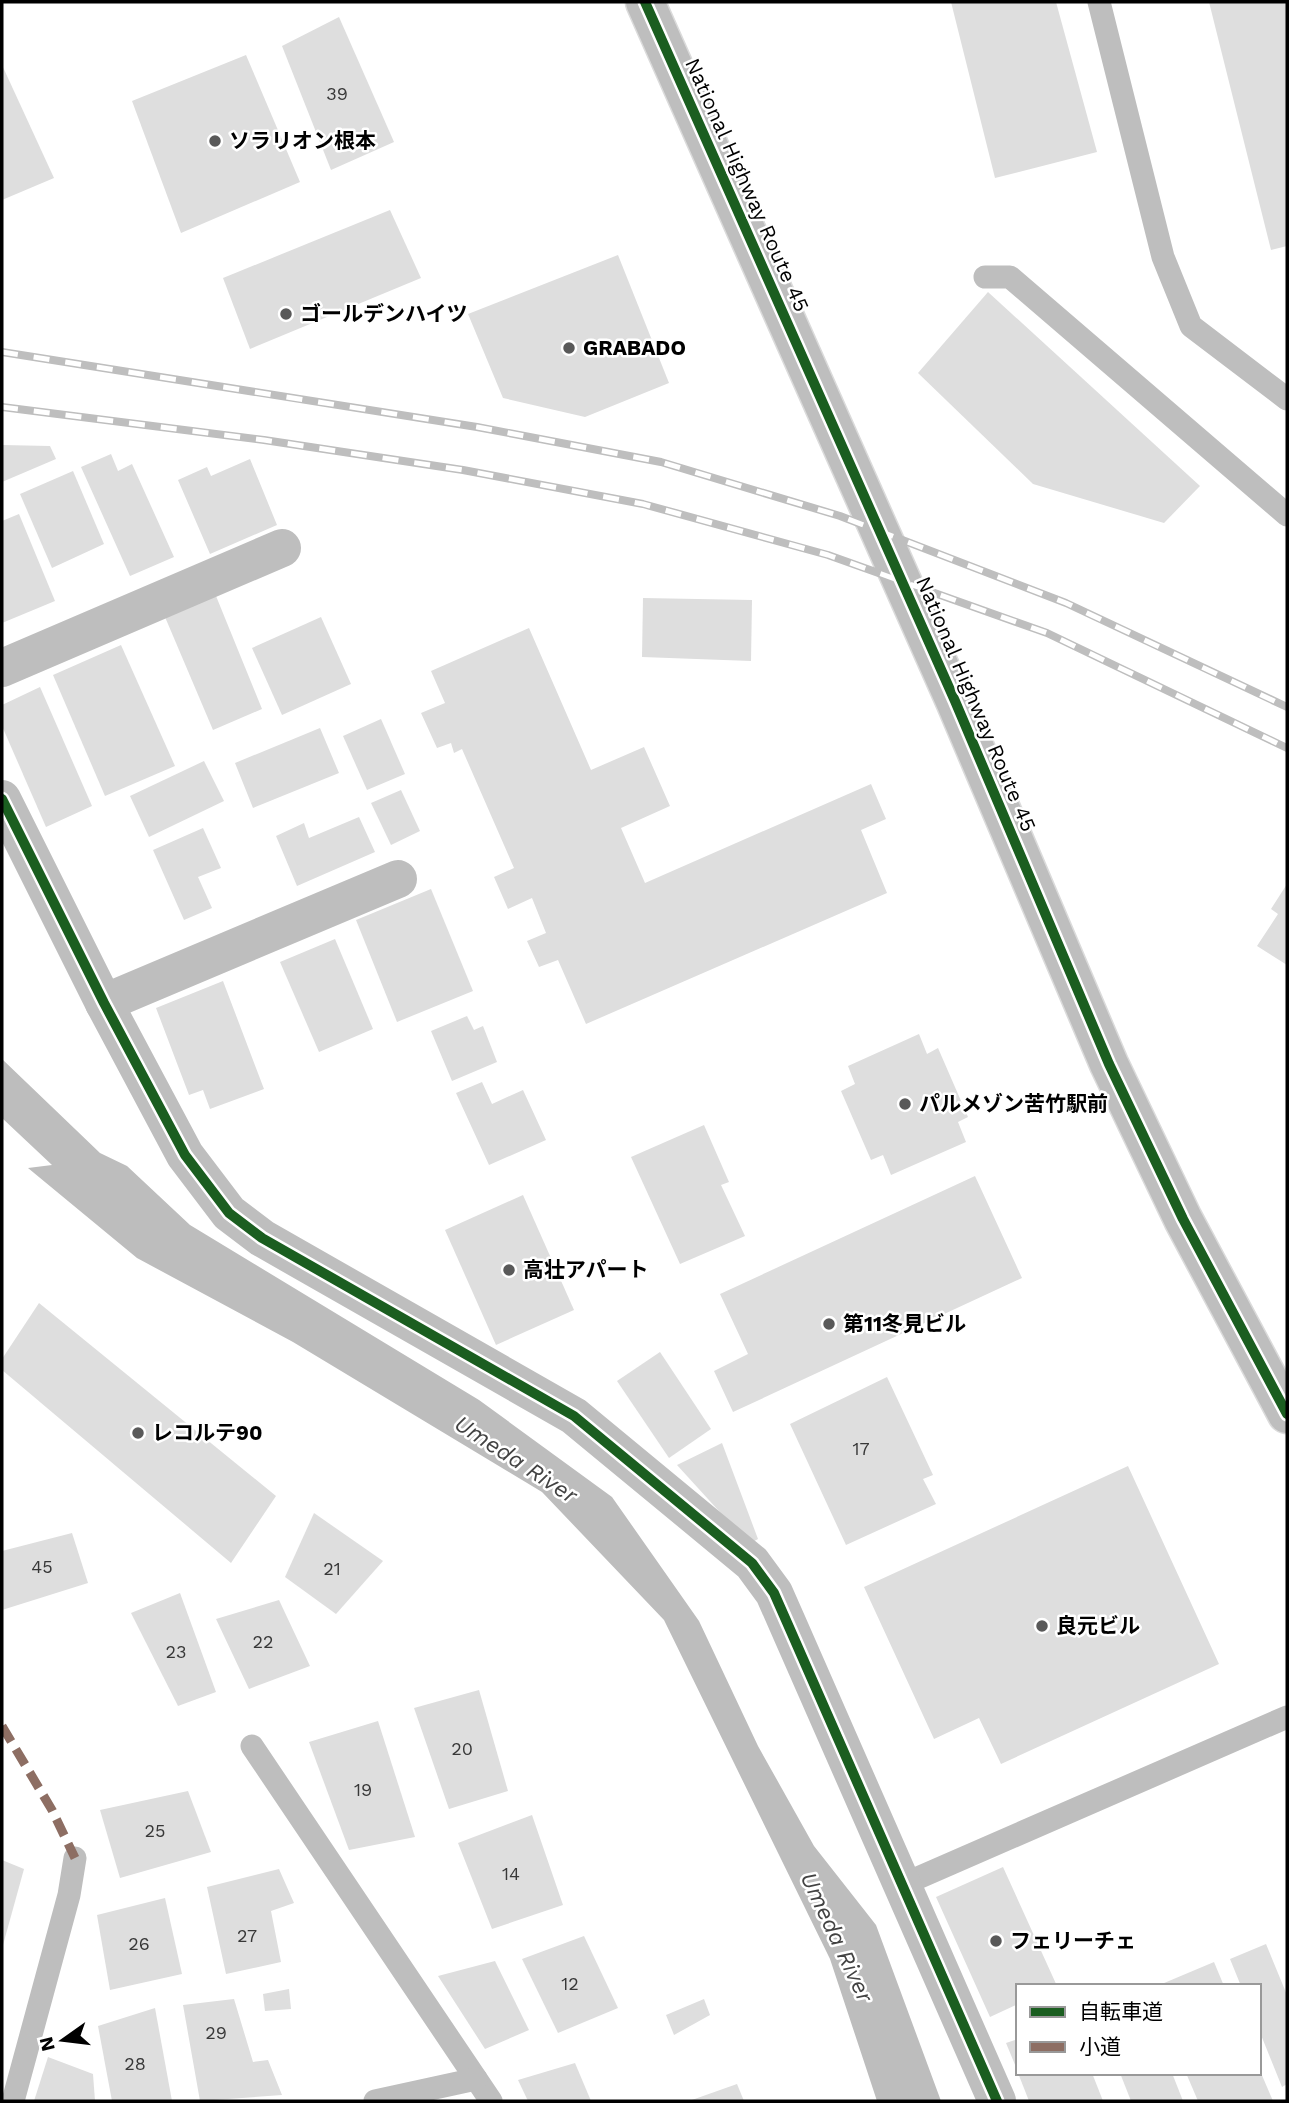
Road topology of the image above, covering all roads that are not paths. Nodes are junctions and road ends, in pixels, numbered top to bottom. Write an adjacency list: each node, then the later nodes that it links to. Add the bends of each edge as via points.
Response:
1 (645, 2): 11 (main road, National Highway Route 45, via 1109,1064 1183,1219)
2 (1099, 2): 4 (lane, via 1163,257 1191,326)
3 (985, 277): 5 (lane, via 1010,277)
4 (1287, 399)
5 (1287, 515)
6 (282, 548): 7 (main road)
7 (2, 668)
8 (2, 799): 10 (main road)
9 (398, 879): 10 (main road)
10 (104, 1003): 15 (main road, via 184,1155 229,1213 262,1238 574,1416 752,1563 774,1593)
11 (1287, 1414)
12 (1287, 1717): 15 (lane)
13 (252, 1746): 16 (lane)
14 (75, 1858): 17 (lane)
15 (904, 1884): 20 (main road)
16 (476, 2079): 18 (lane); 19 (lane)
17 (13, 2101)
18 (375, 2101)
19 (491, 2101)
20 (997, 2101)

